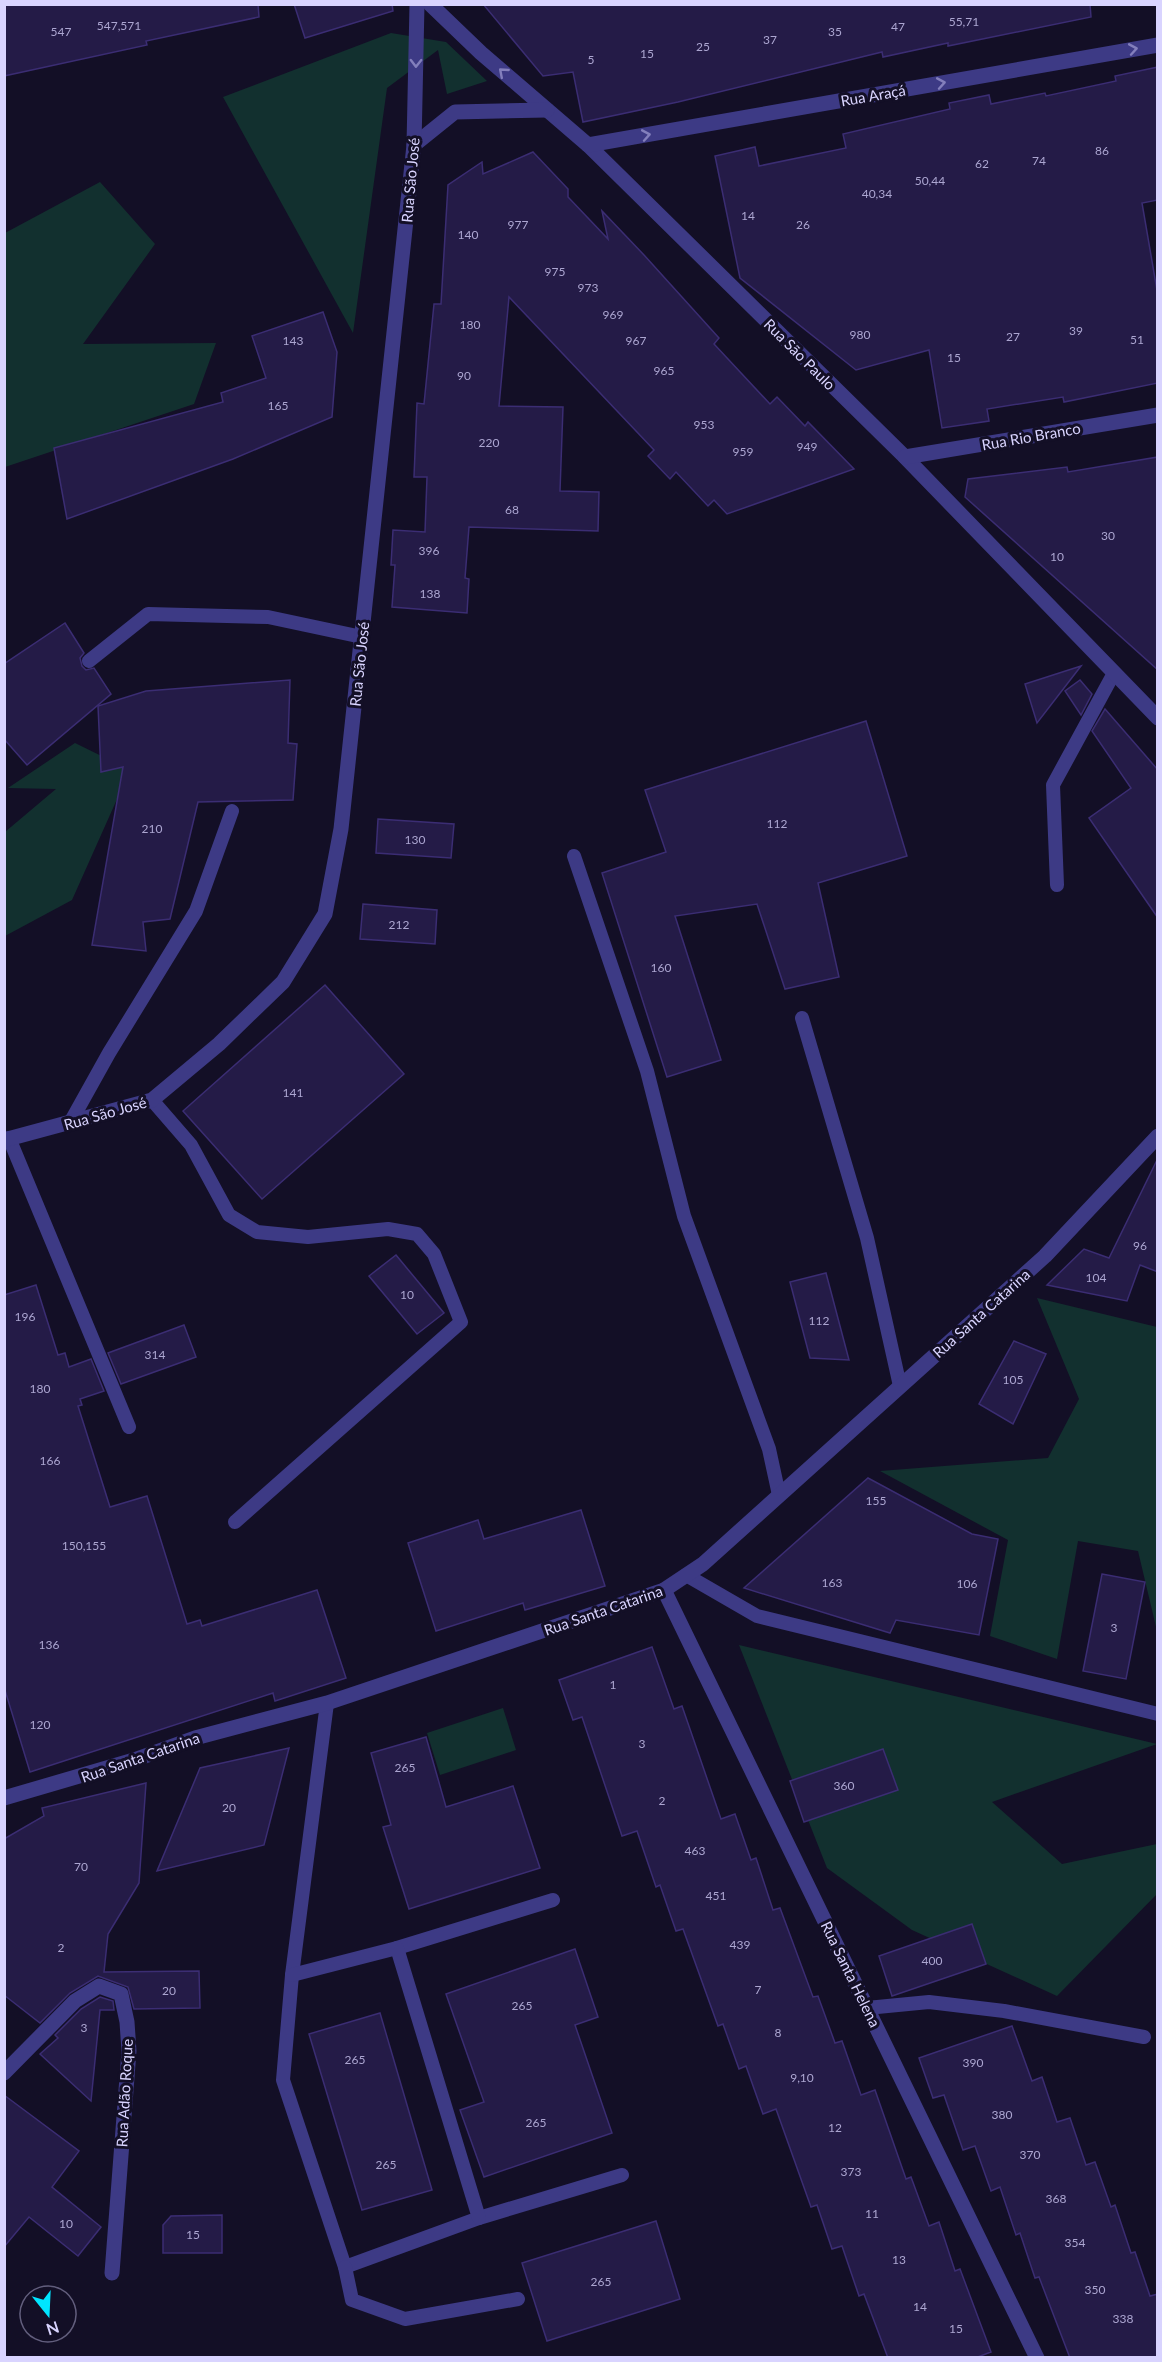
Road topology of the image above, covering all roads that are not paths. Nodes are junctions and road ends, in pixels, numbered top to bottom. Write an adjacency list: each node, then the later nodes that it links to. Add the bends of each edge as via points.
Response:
1 (417, 4): 5 (street, Rua São José, one-way to 5)
2 (430, 4): 4 (street, Rua São Paulo, one-way to 2)
3 (1158, 45): 6 (street, Rua Araçá, one-way to 3)
4 (547, 110): 5 (street, via 455,112); 6 (street, Rua São Paulo)
5 (414, 145): 9 (street, Rua São José)
6 (588, 145): 8 (street, Rua São Paulo)
7 (1158, 415): 8 (street, Rua Rio Branco)
8 (905, 458): 11 (street, Rua São Paulo)
9 (362, 638): 10 (lane, via 267,617 148,614); 17 (street, Rua São José, via 342,829 326,914 283,982 219,1044)
10 (89, 661)
11 (1114, 673): 12 (street, Rua São Paulo); 15 (lane, via 1053,785)
12 (1158, 718)
13 (232, 811): 18 (lane, via 196,911)
14 (574, 856): 23 (lane, via 644,1062 684,1216 769,1449)
15 (1057, 885)
16 (802, 1018): 21 (lane, via 867,1238)
17 (152, 1100): 18 (street, Rua São José); 24 (lane, via 191,1145 230,1215 257,1232 308,1237 388,1228 417,1234 434,1254 461,1322)
18 (70, 1123): 20 (street, Rua São José)
19 (1158, 1136): 21 (street, Rua Santa Catarina, via 1045,1256)
20 (7, 1139): 22 (lane)
21 (900, 1386): 23 (street, Rua Santa Catarina)
22 (129, 1426)
23 (779, 1496): 25 (street, Rua Santa Catarina)
24 (235, 1522)
25 (686, 1575): 26 (street, Rua Santa Catarina); 28 (lane, via 757,1616)
26 (664, 1590): 27 (street, Rua Santa Catarina); 33 (street, Rua Santa Helena)
27 (327, 1703): 29 (street, Rua Santa Catarina, via 195,1737 134,1760); 32 (lane)
28 (1158, 1714)
29 (4, 1798)
30 (553, 1900): 31 (lane)
31 (398, 1948): 32 (lane); 37 (lane)
32 (292, 1975): 38 (lane, via 283,2080)
33 (867, 2008): 34 (lane, via 929,2002 1004,2011); 41 (street, Rua Santa Helena)
34 (1144, 2037)
35 (4, 2073): 39 (street, Rua Adão Roque, via 75,2001 99,1986 121,1994 129,2051)
36 (622, 2175): 37 (lane)
37 (479, 2218): 38 (lane)
38 (345, 2267): 40 (lane, via 352,2300 405,2319)
39 (112, 2273)
40 (518, 2299)
41 (1037, 2358)

